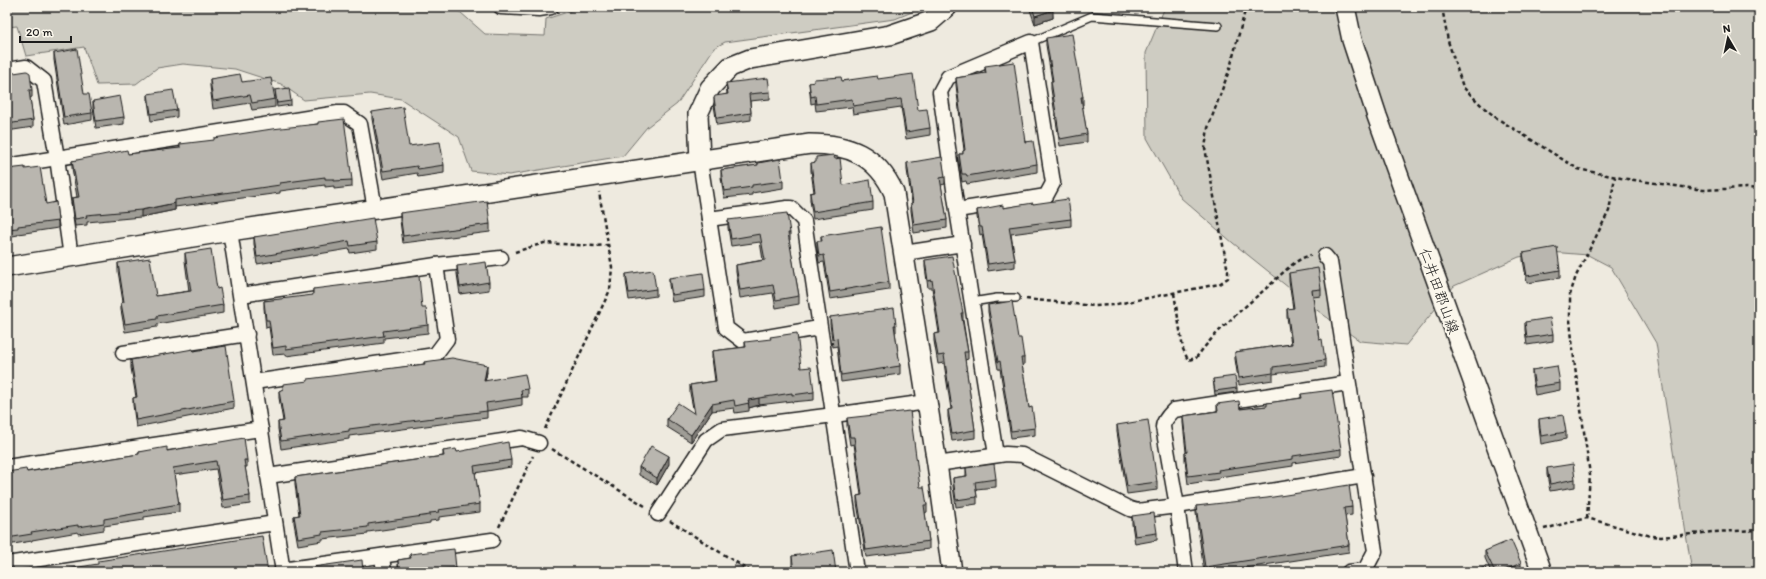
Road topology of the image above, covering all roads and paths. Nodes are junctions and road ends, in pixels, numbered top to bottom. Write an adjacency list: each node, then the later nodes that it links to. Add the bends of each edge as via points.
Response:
1 (501, 7): 2 (street)
2 (551, 7)
3 (947, 7): 11 (street, via 931,21 890,35 750,59 730,67 710,88 698,114)
4 (1246, 7): 28 (path, via 1238,44 1208,128 1205,148 1228,276 1219,284)
5 (1345, 7): 51 (street, 仁井田郡山線, via 1352,40 1377,116)
6 (1442, 7): 14 (path, via 1448,40 1463,87 1483,107 1578,169)
7 (1218, 26): 8 (lane, via 1092,16)
8 (1031, 42): 17 (street, via 948,77 940,92); 17 (street, via 1053,183 1046,196)
9 (7, 70): 10 (street, via 26,67 44,81)
10 (57, 158): 12 (street); 16 (street, via 344,113 360,124); 24 (street)
11 (700, 161): 13 (street); 18 (street); 22 (street, via 810,144 827,144 853,150 878,168 891,187)
12 (7, 166)
13 (597, 176): 16 (street); 21 (path)
14 (1615, 177): 15 (path, via 1703,190); 48 (path, via 1609,210 1576,276 1570,295 1574,359 1590,475)
15 (1759, 190)
16 (375, 209): 19 (street)
17 (957, 210): 20 (street)
18 (709, 219): 32 (street, via 726,328 743,341); 32 (street, via 791,208 804,221)
19 (230, 231): 24 (street); 29 (street)
20 (962, 244): 22 (street); 31 (street)
21 (608, 245): 25 (path, via 544,243); 40 (path, via 612,273 610,290)
22 (904, 253): 37 (street)
23 (1325, 256): 28 (path, via 1314,254 1304,257 1288,268 1219,330 1192,360 1188,360 1183,348); 36 (street, via 1330,262)
24 (71, 258): 27 (street)
25 (501, 258): 26 (street)
26 (436, 265): 29 (street); 35 (street, via 447,338 435,355)
27 (7, 267)
28 (1174, 293): 30 (path, via 1094,306)
29 (241, 295): 33 (street)
30 (1016, 298): 31 (lane)
31 (972, 302): 41 (street)
32 (819, 328): 38 (street)
33 (246, 334): 34 (street); 35 (street)
34 (123, 353)
35 (254, 382): 39 (street)
36 (1348, 383): 45 (street); 46 (street, via 1174,410 1163,427)
37 (927, 402): 38 (street); 42 (street)
38 (834, 415): 47 (street, via 719,431 706,440); 57 (street)
39 (261, 429): 43 (street); 44 (street)
40 (539, 443): 44 (street, via 522,438); 52 (path)
41 (996, 455): 42 (street); 46 (street, via 1022,455 1134,511)
42 (937, 464): 58 (street)
43 (7, 467)
44 (268, 476): 49 (street)
45 (1364, 476): 46 (street); 60 (street, via 1375,551 1365,570)
46 (1177, 506): 59 (street)
47 (658, 514)
48 (1587, 518): 50 (path, via 1656,536); 51 (path)
49 (275, 523): 54 (street); 55 (street)
50 (1759, 530)
51 (1528, 533): 61 (street, 仁井田郡山線)
52 (492, 540): 53 (street)
53 (382, 556): 55 (street); 56 (street)
54 (7, 564)
55 (282, 571)
56 (384, 572)
57 (857, 572)
58 (952, 572)
59 (1186, 572)
60 (1349, 572)
61 (1542, 572)

